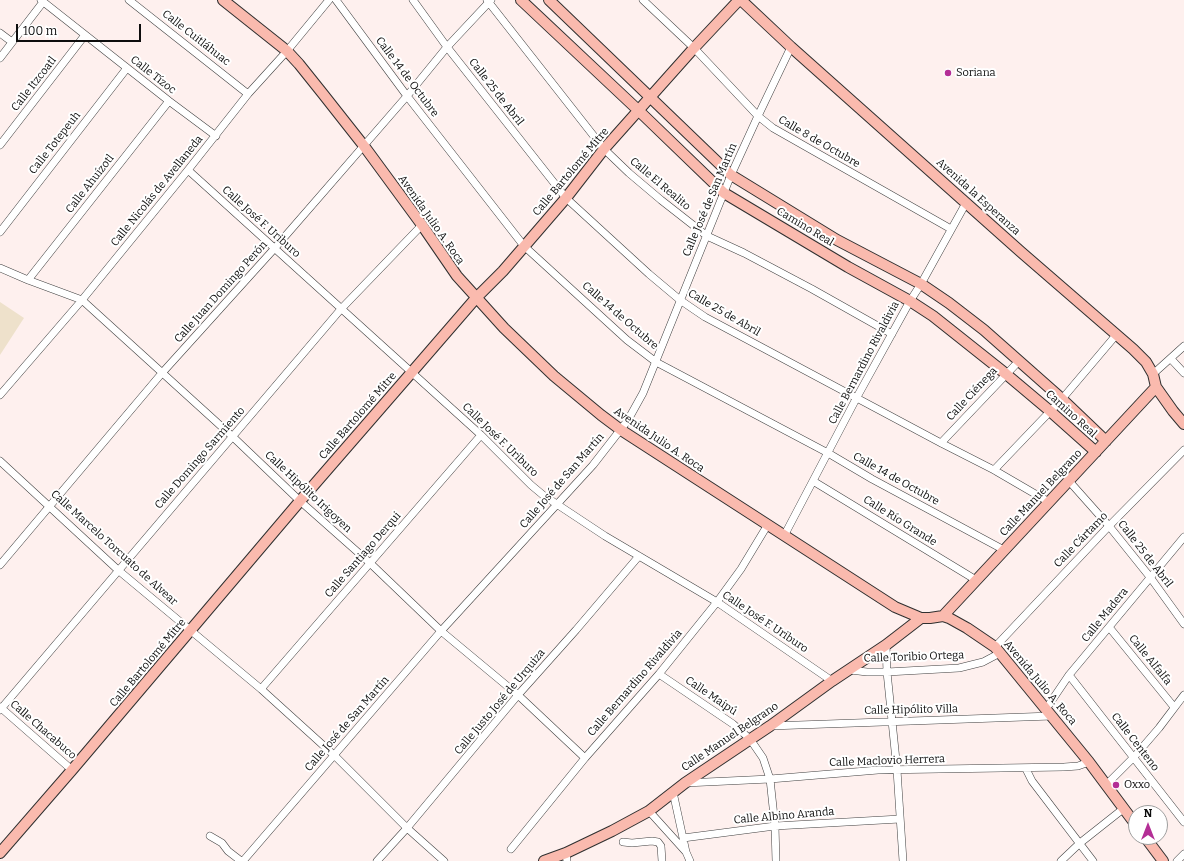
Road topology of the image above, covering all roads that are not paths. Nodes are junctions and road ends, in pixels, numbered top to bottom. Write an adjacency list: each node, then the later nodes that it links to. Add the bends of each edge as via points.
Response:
1 (129, 0): 21 (street, Calle Cuitláhuac)
2 (223, 0): 18 (street, Avenida Julio A. Roca)
3 (329, 0): 18 (street, Calle Nicolás de Avellaneda)
4 (336, 0): 22 (street, Calle 14 de Octubre)
5 (413, 0): 16 (street, Calle 25 de Abril)
6 (521, 0): 25 (street, Camino Real)
7 (549, 0): 23 (street, Camino Real)
8 (643, 0): 17 (street, Calle 8 de Octubre)
9 (740, 0): 15 (street, Avenida la Esperanza); 17 (street, Calle Bartolomé Mitre)
10 (42, 1): 13 (street, Calle Tízoc); 14 (street)
11 (489, 1): 16 (street, Calle Juan Domingo Perón); 30 (street, Calle El Realito)
12 (0, 33): 14 (street)
13 (85, 35): 20 (street, Calle Tízoc); 28 (street, Calle Itzcoatl)
14 (12, 42): 19 (street)
15 (791, 47): 26 (street, Calle José de San Martín); 35 (street, Avenida la Esperanza)
16 (447, 48): 22 (street, Calle Juan Domingo Perón); 34 (street, Calle 25 de Abril)
17 (694, 48): 23 (street, Calle Bartolomé Mitre); 26 (street, Calle 8 de Octubre)
18 (287, 51): 21 (street, Calle Nicolás de Avellaneda); 29 (street, Avenida Julio A. Roca)
19 (0, 58)
20 (128, 68): 24 (street, Calle Tízoc); 38 (street, Calle Totepeuh)
21 (248, 94): 27 (street, Calle Nicolás de Avellaneda)
22 (407, 96): 29 (street, Calle Juan Domingo Perón); 40 (street, Calle 14 de Octubre)
23 (649, 98): 25 (street, Calle Bartolomé Mitre); 32 (street, Camino Real)
24 (169, 101): 27 (street, Calle Tízoc); 43 (street, Calle Ahuízotl)
25 (638, 110): 30 (street, Calle Bartolomé Mitre); 33 (street, Camino Real)
26 (758, 116): 32 (street, Calle José de San Martín); 37 (street, Calle 8 de Octubre, via 785,136)
27 (216, 136): 31 (street, Calle Nicolás de Avellaneda)
28 (0, 145)
29 (364, 146): 36 (street, Avenida Julio A. Roca); 41 (street, Calle Juan Domingo Perón)
30 (604, 149): 34 (street, Calle Bartolomé Mitre); 39 (street, Calle El Realito, via 645,187)
31 (188, 170): 41 (street, Calle José F. Uriburo); 46 (street, Calle Nicolás de Avellaneda)
32 (731, 175): 33 (street, Calle José de San Martín); 44 (street, Camino Real, via 837,240)
33 (724, 193): 39 (street, Calle José de San Martín); 48 (street, Camino Real)
34 (566, 198): 40 (street, Calle Bartolomé Mitre); 47 (street, Calle 25 de Abril)
35 (966, 203): 37 (street, Calle Bernardino Rivaldivia); 51 (street, Avenida la Esperanza)
36 (422, 226): 45 (street, Avenida Julio A. Roca); 49 (street, Calle Domingo Sarmiento)
37 (951, 229): 44 (street, Calle Bernardino Rivaldivia)
38 (0, 232)
39 (707, 236): 47 (street, Calle José de San Martín); 50 (street, Calle El Realito, via 812,289)
40 (524, 246): 45 (street, Calle Bartolomé Mitre); 55 (street, Calle 14 de Octubre, via 627,340)
41 (274, 249): 49 (street, Calle José F. Uriburo); 57 (street, Calle Juan Domingo Perón)
42 (0, 268): 43 (street, Calle Hipólito Irigoyen)
43 (28, 280): 46 (street, Calle Hipólito Irigoyen)
44 (921, 284): 48 (street, Calle Bernardino Rivaldivia); 54 (street, Camino Real, via 966,316)
45 (476, 298): 56 (street, Calle Bartolomé Mitre); 67 (street, Avenida Julio A. Roca, via 554,376)
46 (82, 300): 57 (street, Calle Hipólito Irigoyen); 62 (street, Calle Nicolás de Avellaneda)
47 (680, 300): 55 (street, Calle José de San Martín); 63 (street, Calle 25 de Abril, via 704,317)
48 (910, 301): 50 (street, Calle Bernardino Rivaldivia); 59 (street, Camino Real, via 945,324)
49 (341, 309): 56 (street, Calle José F. Uriburo); 69 (street, Calle Domingo Sarmiento)
50 (892, 334): 63 (street, Calle Bernardino Rivaldivia)
51 (1117, 334): 60 (street, Avenida la Esperanza, via 1146,362); 64 (street)
52 (1184, 346): 53 (street)
53 (1171, 359): 58 (street); 60 (street)
54 (1019, 361): 59 (street, Calle Ciénega); 64 (street, Camino Real)
55 (656, 362): 67 (street, Calle José de San Martín, via 643,393); 74 (street, Calle 14 de Octubre)
56 (412, 372): 68 (street, Calle José F. Uriburo); 79 (street, Calle Bartolomé Mitre)
57 (162, 373): 69 (street, Calle Hipólito Irigoyen); 82 (street, Calle Juan Domingo Perón)
58 (1184, 373)
59 (1006, 374): 65 (street, Camino Real); 71 (street, Calle Ciénega)
60 (1153, 374): 61 (street, Avenida la Esperanza)
61 (1156, 387): 66 (street, Avenida la Esperanza); 70 (street, Calle Manuel Belgrano)
62 (0, 395)
63 (857, 398): 71 (street, Calle 25 de Abril); 74 (street, Calle Bernardino Rivaldivia)
64 (1062, 399): 65 (street); 70 (street, Camino Real)
65 (1050, 411): 73 (street, Camino Real); 76 (street)
66 (1184, 424)
67 (621, 430): 81 (street, Calle José de San Martín, via 593,465); 83 (street, Avenida Julio A. Roca)
68 (481, 435): 81 (street, Calle José F. Uriburo, via 531,485); 89 (street, Calle Santiago Derqui)
69 (233, 437): 79 (street, Calle Hipólito Irigoyen); 91 (street, Calle Domingo Sarmiento)
70 (1106, 441): 73 (street, Calle Manuel Belgrano)
71 (941, 443): 76 (street, Calle 25 de Abril)
72 (1184, 450): 84 (street, Calle Cártamo)
73 (1096, 452): 78 (street, Calle Manuel Belgrano)
74 (828, 453): 77 (street, Calle Bernardino Rivaldivia); 87 (street, Calle 14 de Octubre)
75 (0, 461): 82 (street, Calle Marcelo Torcuato de Alvear)
76 (994, 470): 80 (street, Calle 25 de Abril)
77 (813, 481): 85 (street, Calle Bernardino Rivaldivia); 93 (street, Calle Río Grande)
78 (1069, 481): 80 (street, Calle Manuel Belgrano); 84 (street, Calle 25 de Abril)
79 (300, 501): 89 (street, Calle Hipólito Irigoyen); 99 (street, Calle Bartolomé Mitre)
80 (1049, 502): 87 (street, Calle Manuel Belgrano)
81 (556, 504): 88 (street, Calle José F. Uriburo); 100 (street, Calle José de San Martín)
82 (50, 506): 90 (street, Calle Juan Domingo Perón); 91 (street, Calle Marcelo Torcuato de Alvear)
83 (768, 526): 85 (street, Avenida Julio A. Roca); 94 (street, Calle Bernardino Rivaldivia)
84 (1110, 526): 92 (street, Calle 25 de Abril); 102 (street, Calle Cártamo)
85 (784, 536): 96 (street, Avenida Julio A. Roca, via 896,607)
86 (1184, 537): 92 (street, Calle Madera)
87 (1004, 550): 93 (street, Calle Manuel Belgrano)
88 (638, 556): 94 (street, Calle José F. Uriburo); 109 (street, Calle Justo José de Urquiza)
89 (370, 563): 100 (street, Calle Hipólito Irigoyen); 108 (street, Calle Santiago Derqui)
90 (0, 565)
91 (118, 570): 99 (street, Calle Marcelo Torcuato de Alvear); 112 (street, Calle Domingo Sarmiento)
92 (1150, 577): 97 (street, Calle 25 de Abril); 98 (street, Calle Madera)
93 (976, 580): 95 (street, Calle Manuel Belgrano)
94 (717, 602): 105 (street, Calle Bernardino Rivaldivia); 107 (street, Calle José F. Uriburo)
95 (943, 616): 96 (street, Avenida Julio A. Roca); 102 (street, Avenida Julio A. Roca, via 967,628)
96 (921, 618): 101 (street, Calle Manuel Belgrano)
97 (1184, 624)
98 (1109, 627): 106 (street, Calle Madera); 111 (street, Calle Alfalfa)
99 (191, 631): 108 (street, Calle Marcelo Torcuato de Alvear); 122 (street, Calle Bartolomé Mitre)
100 (441, 631): 109 (street, Calle Hipólito Irigoyen); 117 (street, Calle José de San Martín)
101 (886, 645): 103 (street, Calle Manuel Belgrano); 104 (street)
102 (997, 650): 104 (street, Calle Toribio Ortega, via 983,662 960,668); 113 (street, Avenida Julio A. Roca)
103 (850, 670): 104 (street, Calle Toribio Ortega); 107 (street, Calle Manuel Belgrano)
104 (887, 672): 114 (street)
105 (659, 674): 116 (street, Calle Maipú, via 727,720); 119 (street, Calle Bernardino Rivaldivia)
106 (1069, 675): 113 (street, Calle Madera); 118 (street, Calle Centeno)
107 (832, 680): 115 (street, Calle Manuel Belgrano)
108 (261, 689): 117 (street, Calle Marcelo Torcuato de Alvear)
109 (518, 695): 119 (street, Calle Hipólito Irigoyen); 134 (street, Calle Justo José de Urquiza)
110 (1184, 695): 111 (street)
111 (1174, 707): 118 (street)
112 (0, 709): 122 (street, Calle Chacabuco)
113 (1049, 713): 114 (street, Calle Hipólito Villa); 120 (street, Avenida Julio A. Roca)
114 (892, 722): 115 (street, Calle Hipólito Villa); 123 (street)
115 (770, 726): 116 (street, Calle Manuel Belgrano)
116 (750, 739): 124 (street, Calle Maipú, via 763,758); 125 (street, Calle Manuel Belgrano)
117 (335, 756): 134 (street, Calle Marcelo Torcuato de Alvear); 145 (street, Calle José de San Martín)
118 (1134, 757): 126 (street); 132 (street, Calle Centeno)
119 (585, 758): 140 (street, Calle Bernardino Rivaldivia)
120 (1089, 762): 121 (street, Calle Maclovio Herrera, via 1078,766); 126 (street, Avenida Julio A. Roca)
121 (1026, 769): 123 (street, Calle Maclovio Herrera); 138 (street, via 1032,781)
122 (72, 770): 141 (street, Calle Bartolomé Mitre)
123 (897, 770): 124 (street, Calle Maclovio Herrera); 131 (street)
124 (770, 779): 125 (street, Calle Maclovio Herrera); 133 (street, Calle Maipú)
125 (685, 783): 127 (street, Calle Manuel Belgrano)
126 (1106, 785): 128 (street, Avenida Julio A. Roca)
127 (673, 792): 129 (street, Calle Manuel Belgrano); 136 (street)
128 (1124, 809): 130 (street, Avenida Julio A. Roca); 138 (street)
129 (649, 812): 142 (street); 144 (street, Calle Manuel Belgrano)
130 (1128, 814)
131 (900, 819): 133 (street, Calle Albino Aranda); 152 (street)
132 (1184, 822)
133 (775, 826): 136 (street, Calle Albino Aranda); 151 (street, Calle Maipú)
134 (407, 828): 146 (street, Calle Justo José de Urquiza); 147 (street, Calle Marcelo Torcuato de Alvear)
135 (210, 836): 145 (street)
136 (683, 838): 142 (street)
137 (623, 842): 149 (street, via 658,842 661,846)
138 (1080, 843): 153 (street); 154 (street)
139 (1151, 845): 155 (street)
140 (511, 849)
141 (0, 852)
142 (686, 852): 150 (street)
143 (1184, 854): 156 (street)
144 (566, 857): 148 (street, Calle Manuel Belgrano)
145 (242, 861)
146 (377, 861)
147 (444, 861)
148 (544, 861)
149 (662, 861)
150 (690, 861)
151 (776, 861)
152 (903, 861)
153 (1061, 861)
154 (1093, 861)
155 (1162, 861)
156 (1176, 861)

